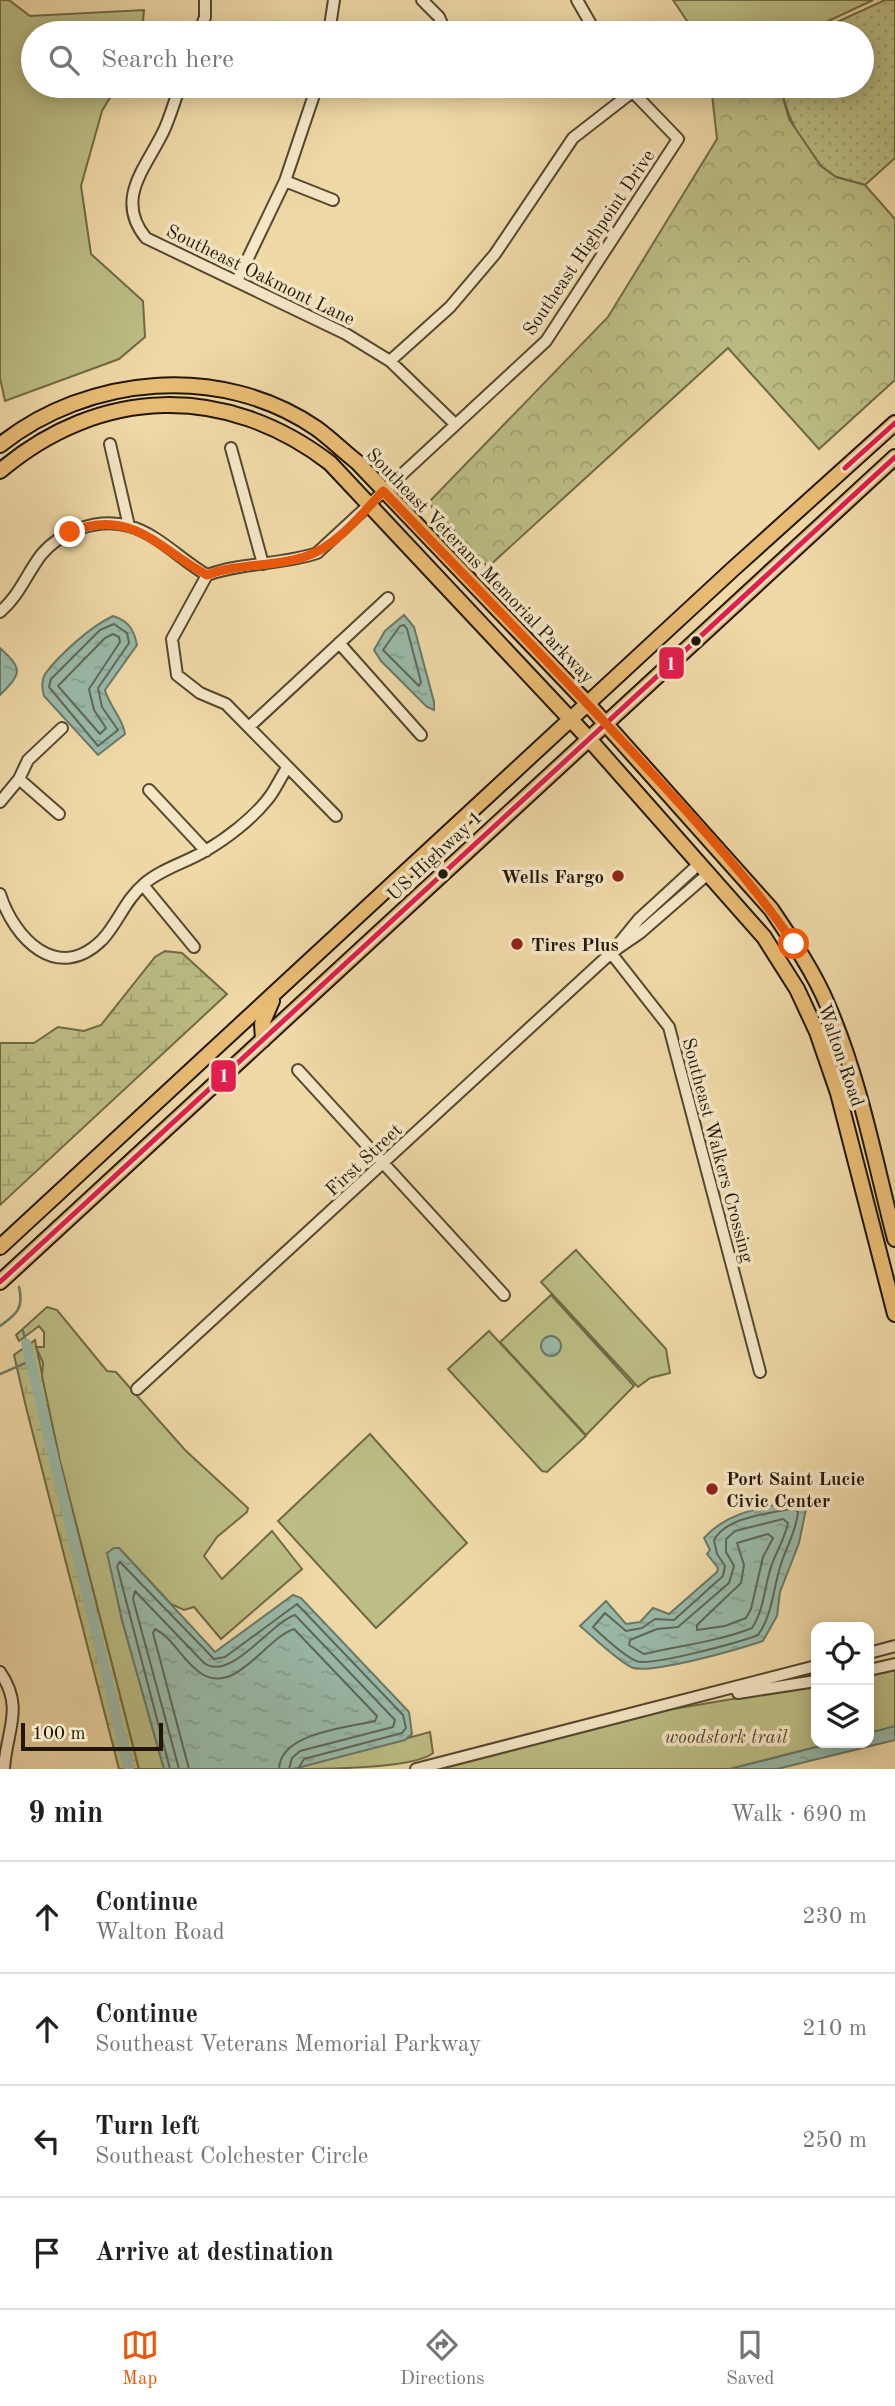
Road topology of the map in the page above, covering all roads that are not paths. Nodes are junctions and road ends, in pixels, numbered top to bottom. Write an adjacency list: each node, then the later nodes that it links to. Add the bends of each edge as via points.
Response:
1 (205, 0): 5 (street)
2 (334, 0): 6 (street)
3 (422, 0): 7 (street)
4 (577, 0): 8 (street)
5 (204, 21)
6 (331, 21)
7 (441, 21)
8 (589, 21)
9 (176, 98): 15 (street, Southeast Oakmont Lane, via 132,196 133,222 146,238)
10 (313, 98): 13 (street)
11 (620, 98): 16 (street, via 573,138 495,254 450,307)
12 (637, 98): 18 (street, Southeast Highpoint Drive, via 678,139 546,341)
13 (285, 181): 14 (street); 15 (street)
14 (333, 201)
15 (236, 281): 16 (street, Southeast Oakmont Lane, via 346,334)
16 (390, 361): 18 (street, Southeast Oakmont Lane)
17 (895, 423): 34 (main road, US Highway 1)
18 (455, 424): 26 (street, Southeast Highpoint Drive)
19 (110, 444): 28 (street)
20 (0, 445): 26 (main road, Southeast Veterans Memorial Parkway, via 42,416 100,394 137,387 195,387 248,397 315,428 357,462)
21 (895, 446): 24 (main road)
22 (231, 448): 29 (street)
23 (895, 457): 24 (main road, US Highway 1)
24 (881, 470): 36 (main road, US Highway 1)
25 (0, 471): 27 (main road, Southeast Veterans Memorial Parkway, via 23,451 106,411 190,406 240,415 306,444)
26 (383, 491): 27 (street, Southeast Highpoint Drive); 34 (main road, Southeast Veterans Memorial Parkway)
27 (370, 505): 29 (street, Southeast Highpoint Drive, via 317,553); 35 (main road, Southeast Veterans Memorial Parkway)
28 (129, 526): 30 (street); 32 (street, via 104,524 65,534 40,556 23,588)
29 (263, 564): 30 (street, Southeast Highpoint Drive)
30 (207, 575): 37 (street, via 172,639 177,675 200,693 226,704)
31 (388, 598): 33 (street)
32 (0, 612)
33 (339, 643): 37 (street); 39 (street)
34 (587, 703): 35 (main road, US Highway 1); 36 (main road, Walton Road)
35 (569, 719): 40 (main road, Walton Road); 53 (main road, US Highway 1)
36 (606, 723): 40 (main road, US Highway 1); 58 (main road, Walton Road, via 741,873 794,944 827,1004 842,1043)
37 (250, 726): 41 (street)
38 (62, 728): 42 (street, via 28,760)
39 (421, 735)
40 (589, 739): 48 (main road, Walton Road); 54 (main road, US Highway 1)
41 (287, 768): 46 (street); 47 (street, via 267,801)
42 (19, 779): 44 (street); 45 (street)
43 (149, 790): 47 (street)
44 (0, 802)
45 (59, 814)
46 (336, 816)
47 (206, 851): 49 (street)
48 (704, 868): 52 (street, First Street, via 639,919); 57 (main road, Walton Road, via 764,937 817,1032 838,1093)
49 (143, 885): 50 (street, via 104,937 89,951 72,957 54,957 25,939 12,926); 51 (street)
50 (0, 894)
51 (194, 947)
52 (611, 953): 56 (street, First Street); 64 (street, Southeast Walkers Crossing, via 669,1027)
53 (274, 996): 54 (main road, via 262,1024); 59 (main road, US Highway 1)
54 (262, 1040): 61 (main road, US Highway 1)
55 (298, 1070): 56 (street)
56 (385, 1164): 62 (street); 65 (street, First Street)
57 (875, 1236): 60 (main road, via 889,1255); 63 (main road, Walton Road)
58 (895, 1239)
59 (0, 1247)
60 (895, 1275)
61 (0, 1282)
62 (505, 1294)
63 (895, 1314)
64 (760, 1372)
65 (137, 1389)
66 (895, 1646): 67 (street)
67 (874, 1652)
68 (895, 1664): 70 (street)
69 (811, 1667): 73 (street)
70 (874, 1669)
71 (0, 1672): 74 (street, via 15,1713)
72 (811, 1682): 73 (street)
73 (697, 1699): 75 (street)
74 (4, 1769)
75 (416, 1769)

